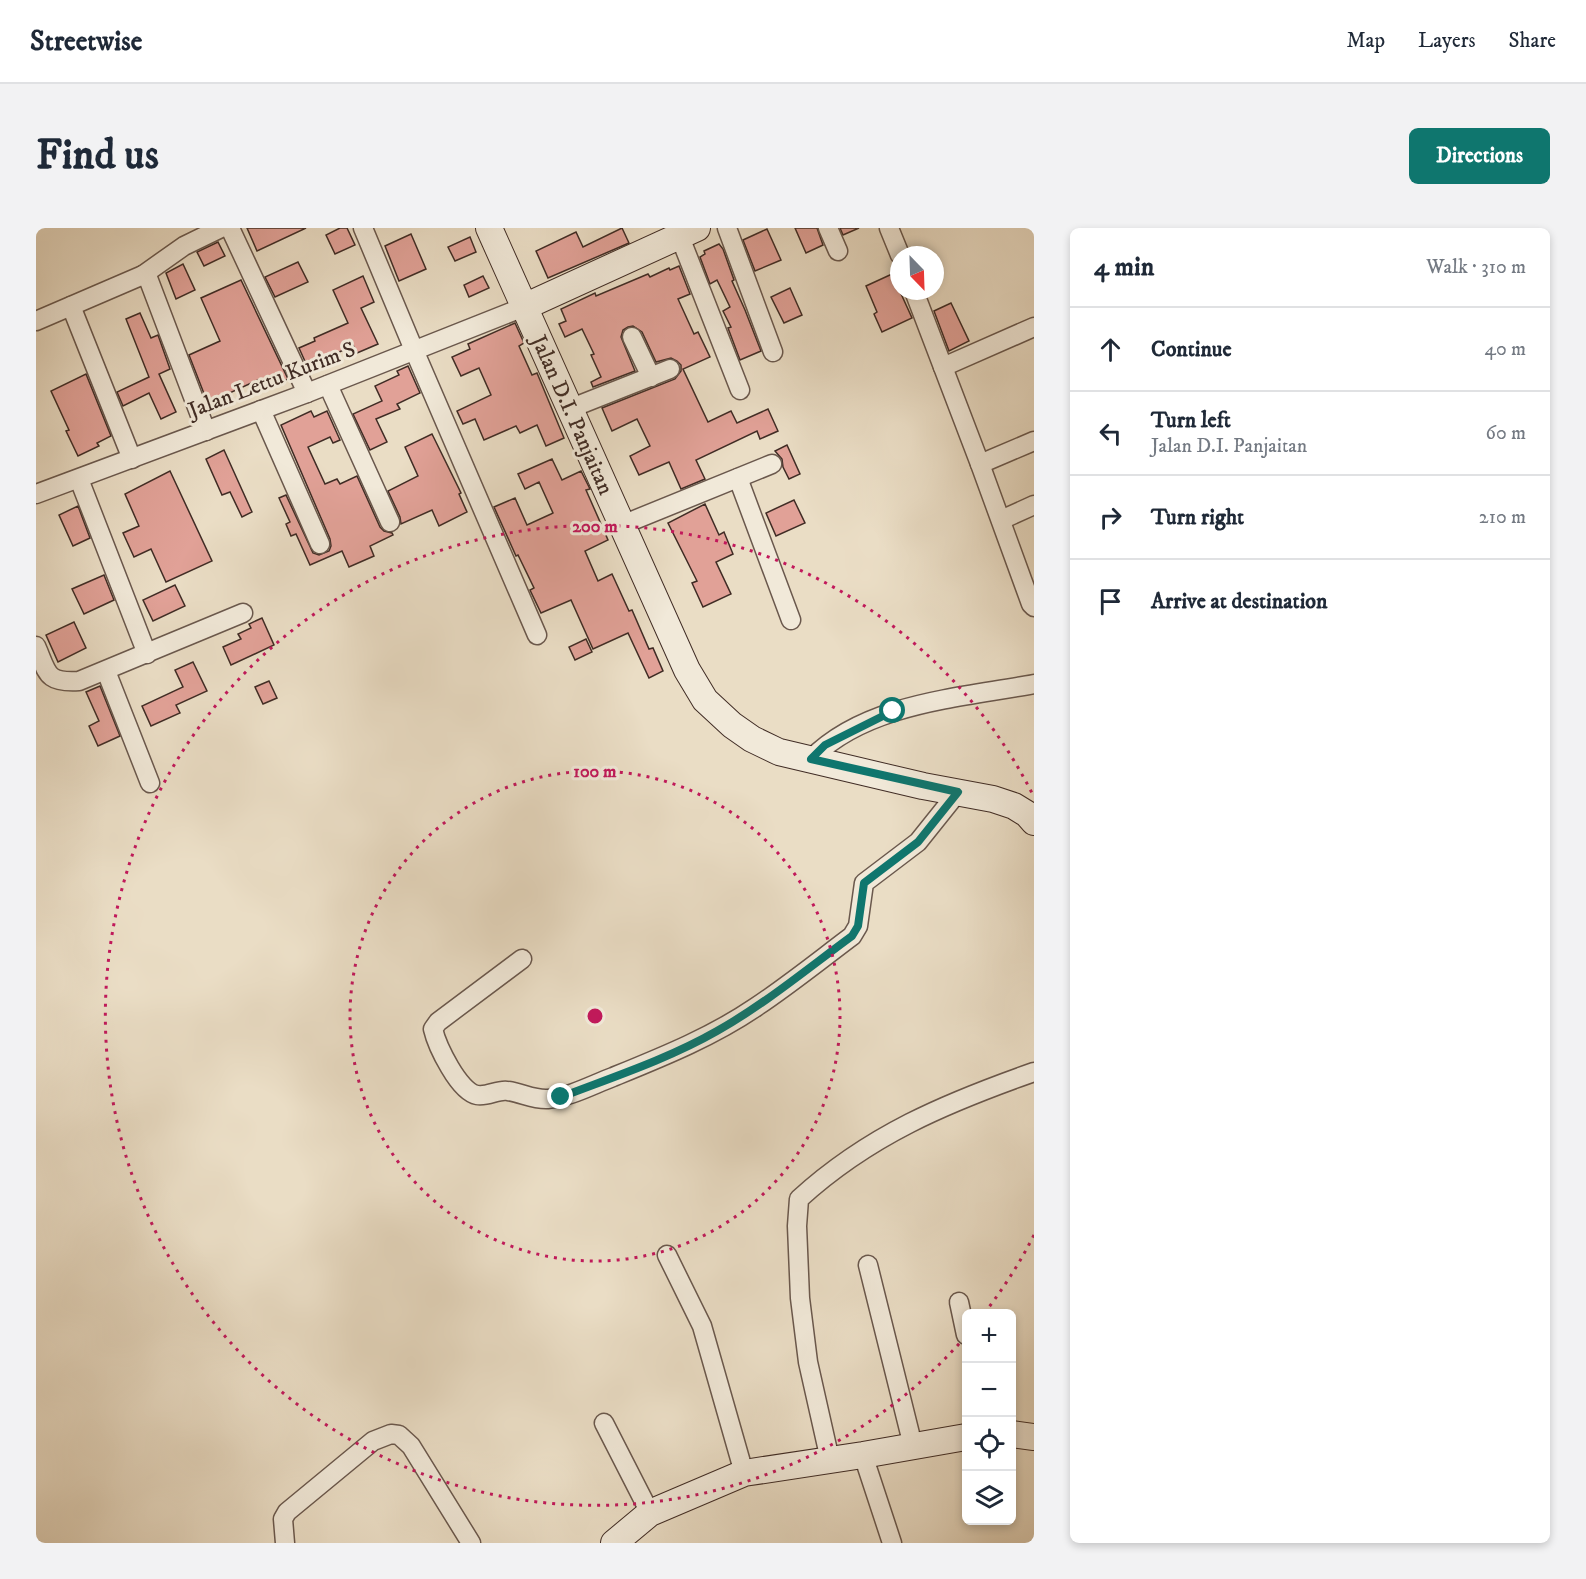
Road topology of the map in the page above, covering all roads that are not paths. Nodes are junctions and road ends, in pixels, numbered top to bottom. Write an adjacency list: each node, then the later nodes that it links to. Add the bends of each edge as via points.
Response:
1 (221, 228): 11 (street, via 184,246)
2 (230, 228): 25 (street)
3 (363, 228): 18 (street)
4 (489, 228): 14 (main road, Jalan D.I. Panjaitan)
5 (727, 228): 19 (street)
6 (828, 228): 10 (street)
7 (889, 228): 9 (street)
8 (688, 232): 14 (main road); 24 (street)
9 (896, 246)
10 (838, 251)
11 (142, 275): 13 (street); 28 (street, via 148,278)
12 (917, 300): 20 (street)
13 (71, 306): 15 (street); 30 (street)
14 (524, 307): 18 (street, Jalan Lettu Kurim S); 26 (main road, Jalan D.I. Panjaitan)
15 (36, 321)
16 (1034, 327): 20 (street)
17 (632, 337): 22 (street)
18 (414, 350): 23 (street, Jalan Lettu Kurim S); 44 (street)
19 (773, 352)
20 (943, 367): 32 (street)
21 (670, 369): 22 (street)
22 (651, 377): 26 (street)
23 (328, 385): 25 (street, Jalan Lettu Kurim S); 38 (street)
24 (740, 390)
25 (307, 393): 27 (street, Jalan Lettu Kurim S)
26 (569, 409): 39 (main road, Jalan D.I. Panjaitan)
27 (261, 410): 28 (street, Jalan Lettu Kurim S); 40 (street)
28 (206, 431): 30 (street, Jalan Lettu Kurim S)
29 (1034, 441): 32 (street)
30 (132, 459): 34 (street, Jalan Lettu Kurim S)
31 (772, 464): 33 (street)
32 (980, 464): 37 (street)
33 (738, 478): 39 (street); 43 (street)
34 (80, 479): 35 (street, Jalan Lettu Kurim S); 46 (street)
35 (36, 494)
36 (1034, 505): 37 (street)
37 (1001, 520): 41 (street)
38 (390, 522)
39 (622, 525): 49 (main road, Jalan D.I. Panjaitan, via 687,670 705,700 752,739 779,752)
40 (320, 544)
41 (1034, 607)
42 (243, 613): 46 (street)
43 (791, 620)
44 (537, 635)
45 (36, 646): 47 (street, via 56,681 79,681)
46 (147, 654): 47 (street)
47 (106, 670): 50 (street)
48 (1034, 684): 49 (street, via 893,711 825,745)
49 (811, 759): 51 (main road, Jalan D.I. Panjaitan)
50 (150, 783)
51 (958, 792): 52 (main road, Jalan D.I. Panjaitan, via 1014,806); 53 (street, via 918,842 864,883 858,926 852,936 757,1007 650,1062 561,1097 536,1099 504,1090 474,1095 459,1081 437,1044 433,1029)
52 (1034, 822)
53 (522, 959)
54 (1034, 1072): 65 (street, via 962,1097 915,1119 850,1157 799,1199 796,1226 800,1298 808,1362)
55 (667, 1255): 66 (street, via 702,1326)
56 (868, 1264): 63 (street)
57 (959, 1302): 58 (street)
58 (962, 1316)
59 (604, 1423): 67 (street)
60 (1016, 1435): 61 (main road)
61 (1034, 1437)
62 (962, 1438): 63 (main road)
63 (913, 1446): 64 (main road)
64 (863, 1455): 65 (main road); 71 (street)
65 (830, 1460): 66 (main road)
66 (744, 1473): 67 (main road)
67 (650, 1513): 70 (main road)
68 (285, 1543): 69 (street, via 283,1519 287,1512 373,1441 391,1434 399,1435 411,1446)
69 (471, 1543)
70 (614, 1543)
71 (892, 1543)

